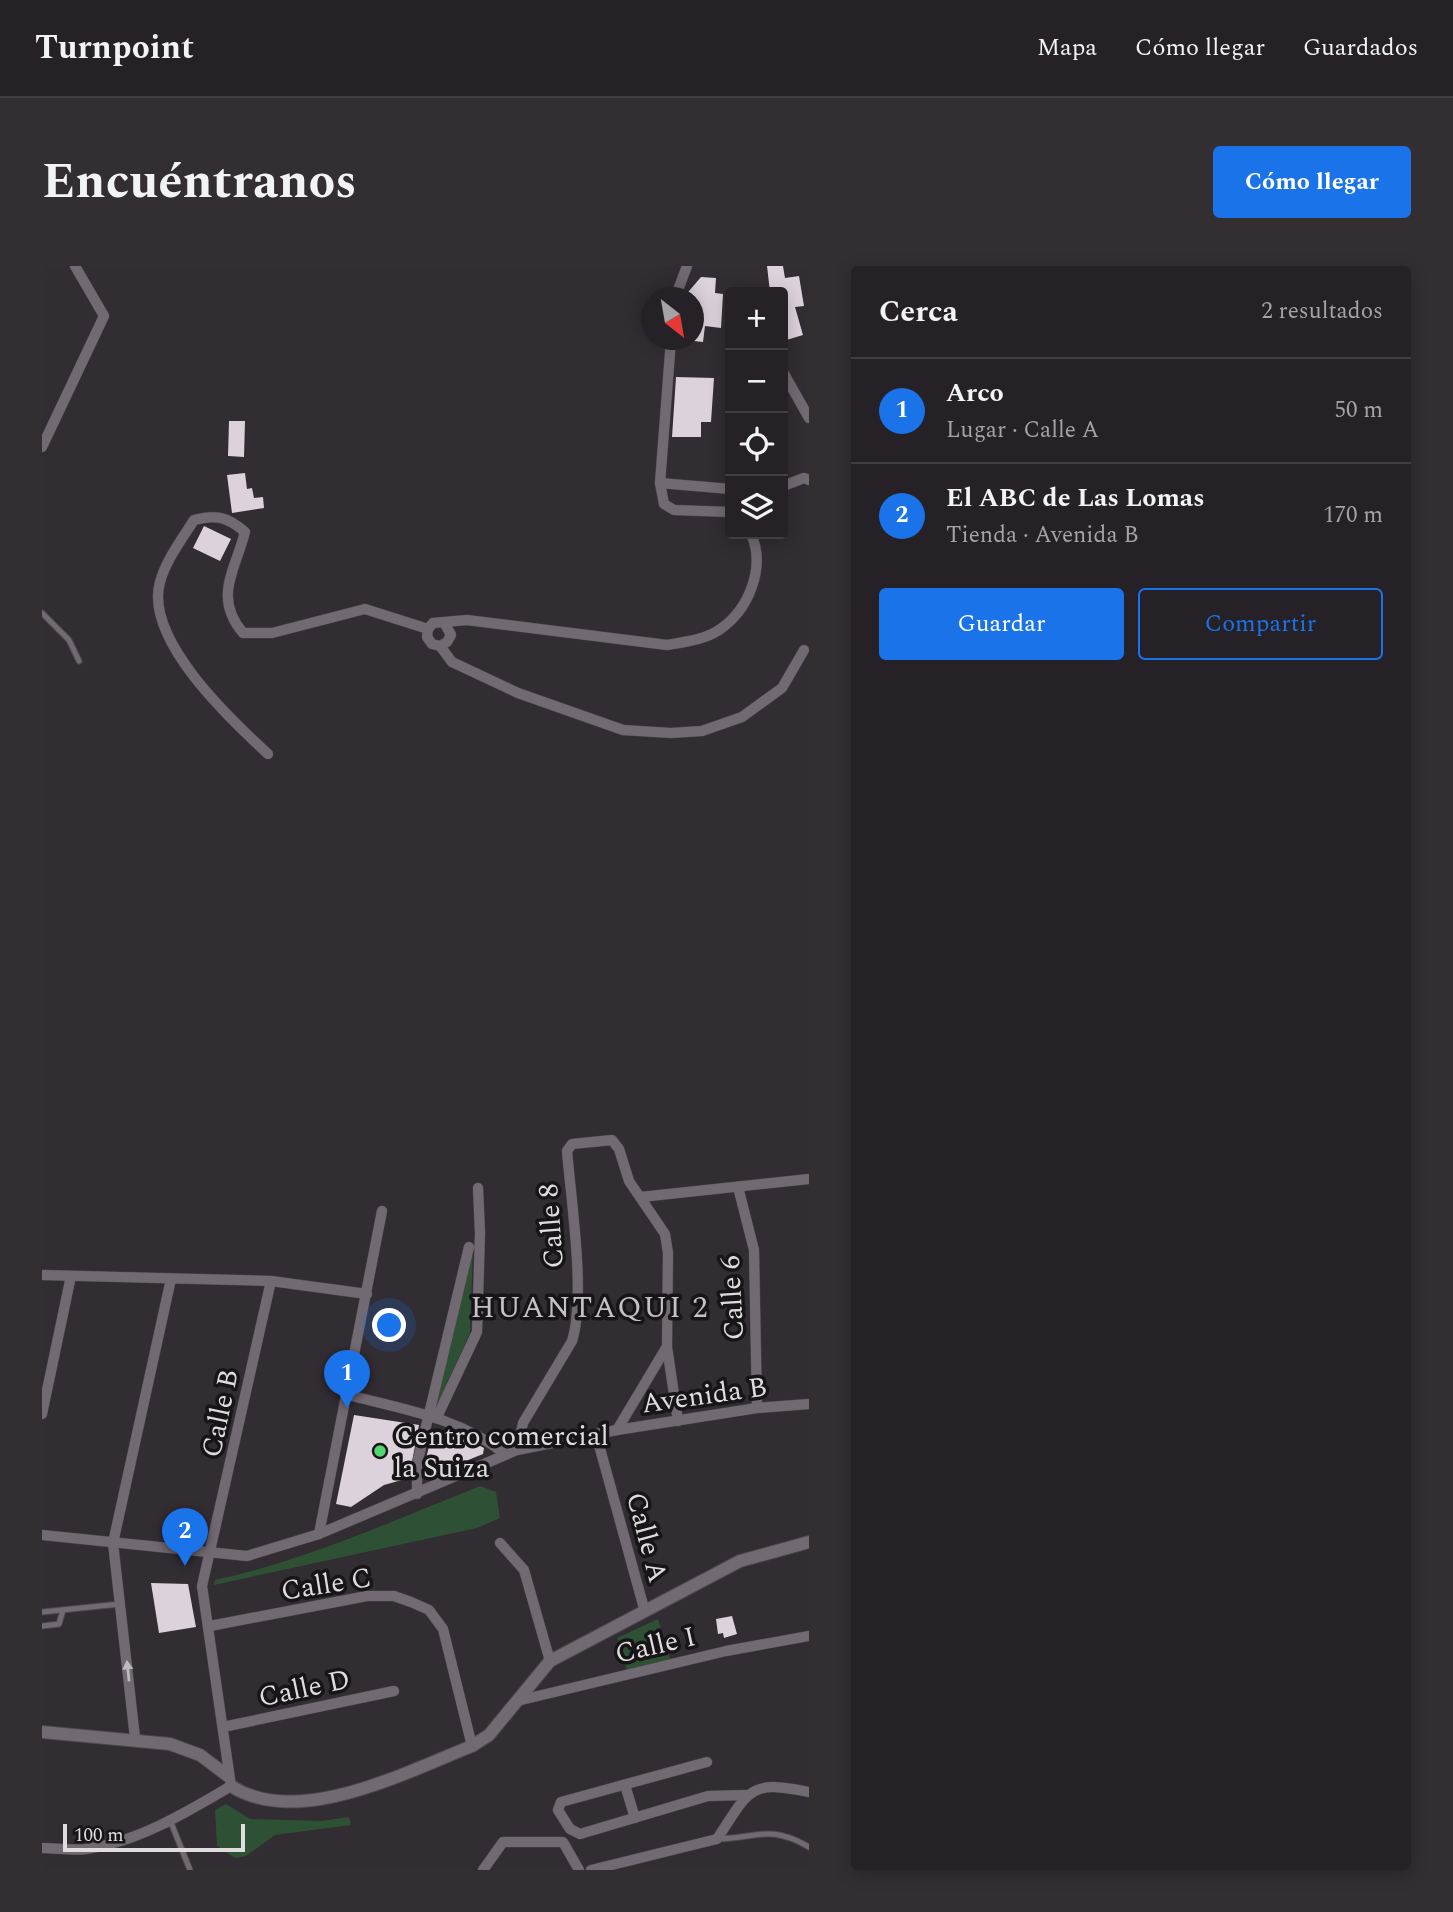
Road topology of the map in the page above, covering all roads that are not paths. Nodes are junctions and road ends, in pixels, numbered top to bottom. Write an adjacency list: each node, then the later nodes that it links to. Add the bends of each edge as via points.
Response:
1 (75, 266): 7 (street, via 104,316)
2 (687, 266): 3 (street)
3 (679, 287)
4 (670, 350): 9 (street)
5 (788, 381): 6 (street)
6 (809, 418)
7 (42, 447)
8 (809, 480): 10 (street)
9 (660, 483): 11 (street); 12 (street, via 664,504 674,510)
10 (788, 484)
11 (725, 489)
12 (725, 512)
13 (753, 539): 15 (street, via 758,553 752,588 739,610 719,629 692,641 667,645 467,620)
14 (42, 613): 19 (lane, via 69,640)
15 (445, 624): 16 (street, via 437,622); 17 (street, via 449,639)
16 (428, 629): 17 (street, via 429,641); 20 (street, via 366,608 283,631 243,633 227,606 228,582 245,532 230,519 211,516 194,520 159,582 158,610 183,659 225,714)
17 (440, 646): 18 (street, via 452,662 518,693 623,730 671,733 702,731 742,717 782,688)
18 (804, 650)
19 (79, 661)
20 (268, 754)
21 (809, 1179): 22 (street)
22 (738, 1187): 24 (street); 35 (street, Calle 6, via 754,1250)
23 (478, 1188): 37 (street, via 477,1332)
24 (641, 1196): 32 (street, via 659,1222 668,1253); 41 (street, Calle 8, via 629,1181 612,1140 572,1144 567,1151 577,1326 523,1423)
25 (382, 1211): 31 (street)
26 (469, 1247): 37 (street)
27 (42, 1275): 28 (street)
28 (71, 1276): 29 (street); 36 (street)
29 (171, 1279): 30 (street); 47 (street)
30 (271, 1281): 31 (street); 49 (street, Calle B)
31 (367, 1294): 33 (street)
32 (667, 1347): 38 (street); 39 (street)
33 (348, 1395): 37 (street); 44 (street)
34 (809, 1404): 35 (street, Avenida B)
35 (757, 1408): 38 (street, Avenida B)
36 (42, 1415)
37 (433, 1416): 42 (street, via 487,1439); 43 (street, via 417,1464)
38 (678, 1421): 39 (street, Avenida B)
39 (617, 1430): 40 (street, Avenida B)
40 (596, 1434): 41 (street, Avenida B); 53 (street, Calle A)
41 (517, 1450): 42 (street, Avenida B)
42 (505, 1454): 43 (street, Avenida B)
43 (417, 1494): 44 (street, Avenida B)
44 (319, 1534): 49 (street, Avenida B, via 247,1556)
45 (42, 1535): 47 (street, Avenida B)
46 (809, 1542): 53 (street, via 740,1561)
47 (113, 1543): 49 (street, Avenida B); 50 (street)
48 (500, 1543): 57 (street, via 524,1570)
49 (212, 1554): 55 (street, Calle B, via 202,1586)
50 (120, 1604): 51 (lane); 62 (street, one-way to 50)
51 (63, 1610): 52 (lane); 54 (lane, via 59,1624)
52 (42, 1612)
53 (645, 1612): 57 (street)
54 (42, 1626)
55 (210, 1626): 60 (street, Calle B); 63 (street, Calle C, via 367,1596 394,1596 429,1610 443,1629)
56 (809, 1636): 59 (street, Calle I)
57 (550, 1661): 59 (street)
58 (394, 1691): 60 (street, Calle D)
59 (513, 1702): 63 (street, via 489,1735)
60 (223, 1727): 65 (street, Calle B)
61 (42, 1732): 62 (street)
62 (135, 1738): 65 (street, via 189,1749)
63 (472, 1746): 65 (street, via 333,1797 246,1796)
64 (707, 1762): 66 (street)
65 (229, 1781): 70 (street)
66 (625, 1785): 69 (street); 69 (street, via 561,1802 558,1810 570,1829 580,1834)
67 (809, 1792): 68 (street, via 762,1786)
68 (746, 1795): 69 (street, via 708,1796); 71 (street)
69 (635, 1818)
70 (170, 1820): 72 (street, via 85,1849); 74 (lane)
71 (717, 1839): 73 (lane, via 769,1833 788,1835); 77 (street)
72 (42, 1847)
73 (809, 1847)
74 (190, 1870)
75 (483, 1870): 76 (street, via 503,1842 552,1839 564,1842)
76 (579, 1870)
77 (591, 1870)

